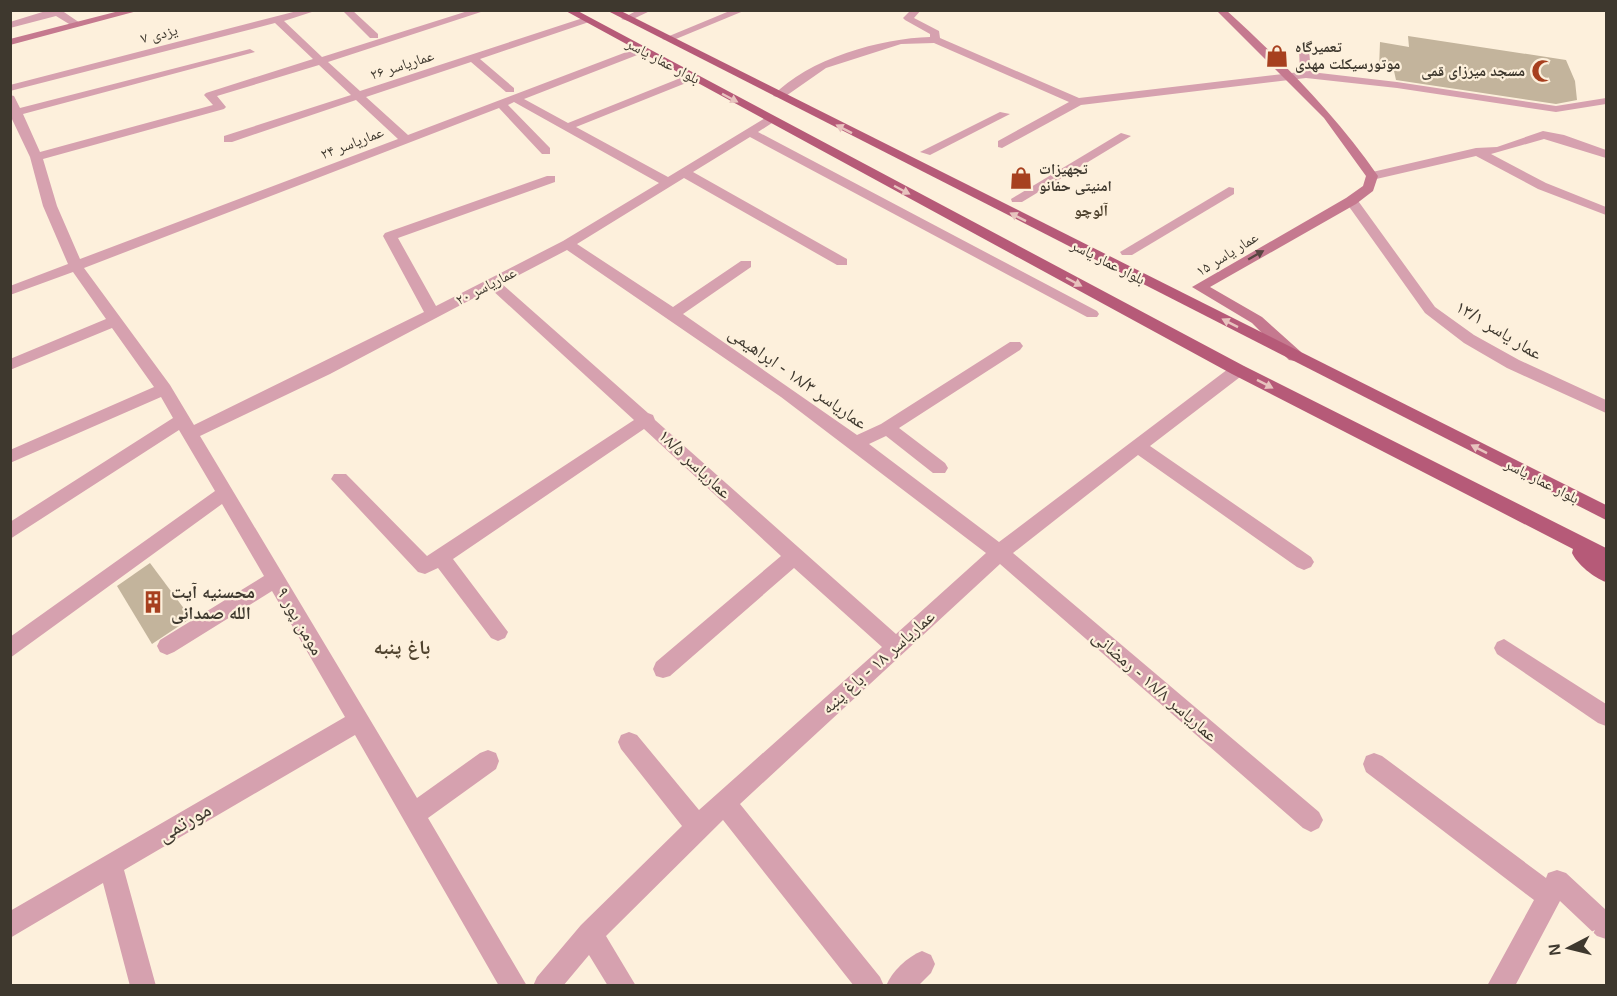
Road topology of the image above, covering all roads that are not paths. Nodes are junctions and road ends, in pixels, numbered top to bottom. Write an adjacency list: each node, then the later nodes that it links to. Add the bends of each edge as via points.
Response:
1 (137, 10): 16 (main road)
2 (314, 10): 13 (street, یزدی ۷)
3 (346, 10): 17 (street)
4 (483, 10): 25 (street)
5 (568, 10): 14 (main road, بلوار عمار یاسر)
6 (610, 10): 12 (main road, بلوار عمار یاسر)
7 (648, 10): 12 (street)
8 (742, 10): 18 (street)
9 (917, 10): 19 (street, via 908,18 935,33)
10 (1220, 10): 28 (main road)
11 (55, 12): 15 (street); 16 (street)
12 (626, 19): 18 (main road, بلوار عمار یاسر)
13 (277, 20): 25 (street); 29 (street, یزدی ۷)
14 (586, 20): 21 (main road, بلوار عمار یاسر); 24 (street, عماریاسر ۲۶)
15 (10, 25)
16 (78, 25): 20 (main road)
17 (374, 36)
18 (667, 39): 32 (main road, بلوار عمار یاسر)
19 (935, 40): 32 (street, via 900,41 822,66); 35 (street)
20 (10, 42)
21 (641, 50): 27 (main road, بلوار عمار یاسر); 30 (street, عماریاسر ۲۴)
22 (1304, 50): 26 (street)
23 (250, 52): 37 (street)
24 (472, 57): 30 (street); 31 (street, عماریاسر ۲۶)
25 (320, 61): 31 (street); 50 (street, via 210,95 220,107)
26 (1306, 75): 28 (street); 34 (street, via 1556,109)
27 (692, 77): 39 (main road, بلوار عمار یاسر, one-way to 39); 40 (street)
28 (1291, 77): 35 (street); 54 (main road, via 1328,116)
29 (10, 88)
30 (512, 94): 36 (street, عماریاسر ۲۴); 40 (street)
31 (358, 96): 43 (street, عماریاسر ۲۶); 44 (street)
32 (779, 96): 71 (main road, بلوار عمار یاسر, one-way to 32)
33 (10, 98): 37 (street, مومن پور ۹)
34 (1606, 101)
35 (1078, 102): 45 (street)
36 (501, 104): 44 (street, عماریاسر ۲۴); 46 (street)
37 (15, 113): 50 (street, مومن پور ۹)
38 (1004, 114): 47 (street)
39 (771, 119): 41 (street, عماریاسر ۲۰); 73 (main road, بلوار عمار یاسر, one-way to 73)
40 (567, 127): 53 (street)
41 (750, 132): 51 (street, عماریاسر ۲۰); 68 (street)
42 (1125, 136): 56 (street)
43 (228, 139)
44 (406, 140): 63 (street, عماریاسر ۲۴)
45 (1002, 144)
46 (546, 151)
47 (927, 152)
48 (1476, 152): 49 (street, via 1498,150 1543,135); 54 (street); 58 (street, via 1542,186)
49 (1606, 154)
50 (36, 157): 63 (street, مومن پور ۹, via 50,206)
51 (683, 172): 53 (street, عماریاسر ۲۰); 61 (street)
52 (551, 179): 67 (street, via 390,236)
53 (667, 182): 59 (street, عماریاسر ۲۰)
54 (1371, 182): 57 (main road, عمار یاسر ۱۵)
55 (1228, 191): 60 (street)
56 (1017, 199)
57 (1352, 201): 71 (main road, عمار یاسر ۱۵, one-way to 57, via 1257,320 1199,287); 75 (street, عمار یاسر ۱۳/۱, via 1430,310 1469,339 1513,364)
58 (1606, 211)
59 (568, 244): 64 (street, عماریاسر ۲۰); 66 (street, عماریاسر ۱۸/۳ - ابراهیمی)
60 (1127, 252)
61 (842, 262)
62 (746, 264): 66 (street)
63 (75, 265): 65 (street, عماریاسر ۲۴); 69 (street, مومن پور ۹)
64 (493, 283): 67 (street, عماریاسر ۲۰); 76 (street, عماریاسر ۱۸/۵)
65 (10, 291)
66 (674, 313): 79 (street, عماریاسر ۱۸/۳ - ابراهیمی)
67 (433, 314): 77 (street, عماریاسر ۲۰)
68 (1092, 314)
69 (115, 321): 72 (street); 74 (street, مومن پور ۹)
70 (1015, 346): 78 (street)
71 (1294, 356): 85 (main road, بلوار عمار یاسر, one-way to 71)
72 (10, 365)
73 (1238, 370): 80 (street, عماریاسر ۱۸ - باغ پنبه); 86 (main road, بلوار عمار یاسر, one-way to 86)
74 (164, 388): 77 (street, مومن پور ۹); 81 (street)
75 (1606, 407)
76 (647, 420): 89 (street, عماریاسر ۱۸/۵); 90 (street)
77 (186, 427): 84 (street, مومن پور ۹); 87 (street, عماریاسر ۲۰)
78 (887, 428): 79 (street); 82 (street)
79 (856, 442): 88 (street, عماریاسر ۱۸/۳ - ابراهیمی)
80 (1139, 447): 88 (street, عماریاسر ۱۸ - باغ پنبه); 92 (street)
81 (10, 457)
82 (939, 468)
83 (340, 479): 90 (street, via 425,566)
84 (225, 493): 94 (street, مومن پور ۹); 99 (street)
85 (1606, 513)
86 (1554, 531): 91 (main road, بلوار عمار یاسر); 93 (main road, بلوار عمار یاسر)
87 (10, 532)
88 (999, 553): 97 (street, عماریاسر ۱۸ - باغ پنبه); 108 (street, عماریاسر ۱۸/۸ - رمضانی)
89 (793, 556): 97 (street, عماریاسر ۱۸/۵); 100 (street)
90 (441, 557): 95 (street)
91 (1606, 557)
92 (1304, 562)
93 (1606, 574)
94 (275, 579): 96 (street); 102 (street, مومن پور ۹)
95 (498, 632)
96 (167, 646)
97 (895, 646): 106 (street, عماریاسر ۱۸ - باغ پنبه)
98 (1504, 648): 101 (street)
99 (10, 649)
100 (663, 669)
101 (1606, 716)
102 (358, 721): 107 (street, مومن پور ۹); 110 (street, مورتمی)
103 (629, 742): 109 (street)
104 (488, 761): 107 (street)
105 (1374, 764): 111 (street)
106 (724, 803): 109 (street, عماریاسر ۱۸ - باغ پنبه); 120 (street)
107 (414, 814): 117 (street, مومن پور ۹)
108 (1311, 820)
109 (698, 827): 114 (street, عماریاسر ۱۸ - باغ پنبه)
110 (110, 865): 112 (street, مورتمی); 116 (street)
111 (1553, 889): 113 (street); 122 (street)
112 (10, 926)
113 (1606, 927)
114 (590, 934): 118 (street, عماریاسر ۱۸ - باغ پنبه); 119 (street)
115 (922, 964): 121 (street)
116 (143, 985)
117 (514, 986)
118 (546, 986)
119 (623, 986)
120 (871, 986)
121 (899, 986)
122 (1500, 986)

